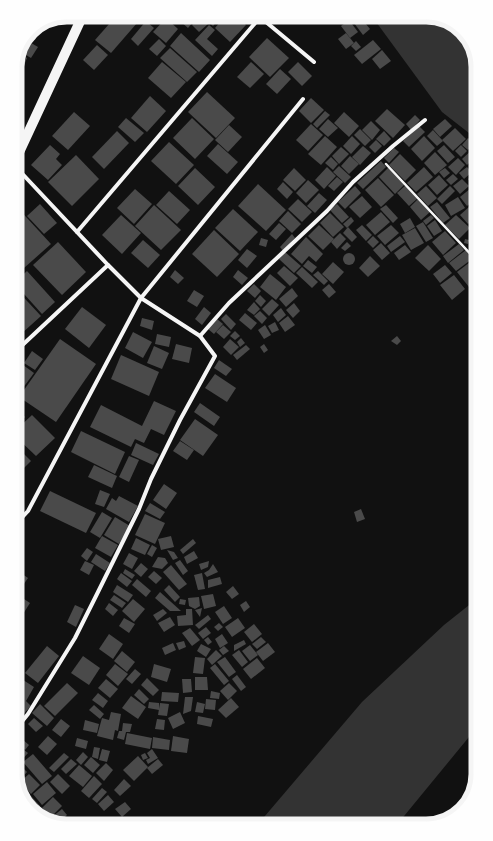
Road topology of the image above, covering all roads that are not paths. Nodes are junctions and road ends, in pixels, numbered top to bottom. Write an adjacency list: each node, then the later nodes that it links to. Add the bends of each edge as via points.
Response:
1 (80, 22): 7 (main road)
2 (256, 22): 9 (street)
3 (266, 22): 4 (street)
4 (314, 62)
5 (303, 99): 11 (street)
6 (425, 120): 12 (street, via 353,182 327,211 229,303)
7 (22, 146)
8 (22, 173): 9 (street)
9 (77, 232): 10 (street)
10 (108, 265): 11 (street); 13 (street)
11 (140, 298): 12 (street); 14 (street, via 28,511)
12 (200, 336): 15 (street, via 215,356 177,427 75,638)
13 (22, 345)
14 (22, 518)
15 (22, 721)

